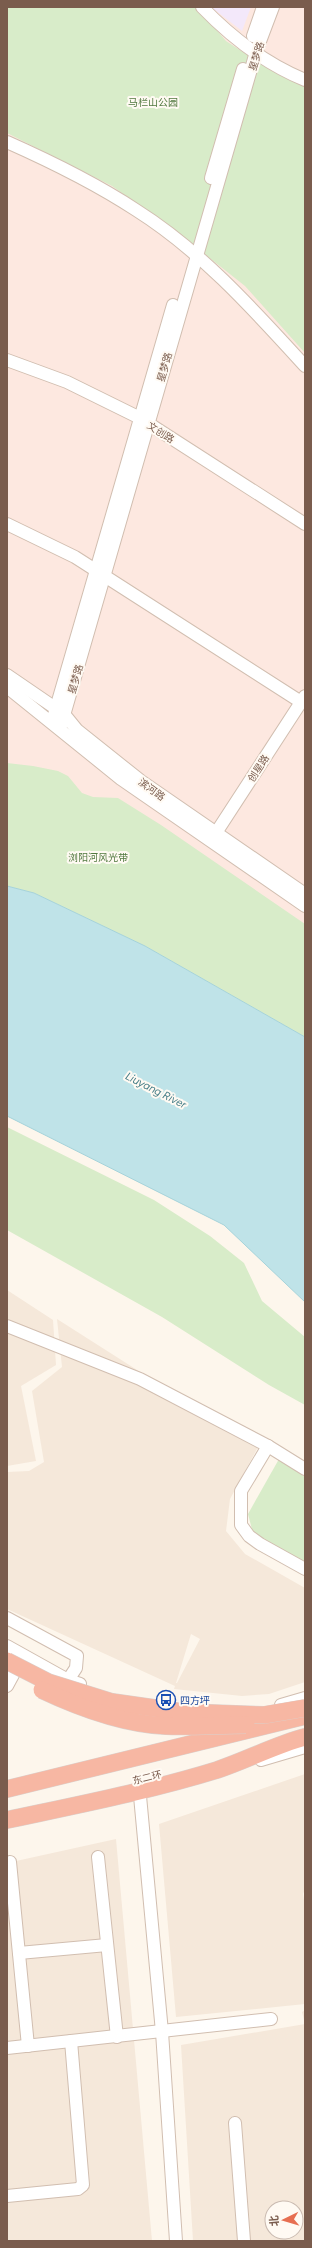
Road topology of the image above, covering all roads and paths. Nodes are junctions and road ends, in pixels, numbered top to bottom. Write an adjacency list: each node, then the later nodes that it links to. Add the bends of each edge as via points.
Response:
1 (202, 7): 4 (street, via 224,30)
2 (264, 7): 4 (street, 星梦路)
3 (273, 7): 4 (street, 星梦路)
4 (253, 49): 5 (street, via 271,64); 7 (street, 星梦路)
5 (305, 80)
6 (7, 142): 7 (street, via 65,167 137,210)
7 (193, 253): 9 (street, via 250,306); 10 (street, 星梦路)
8 (7, 360): 10 (street, 文创路, via 67,382)
9 (305, 366)
10 (144, 421): 12 (street, 文创路); 13 (street, 星梦路)
11 (7, 524): 13 (street, via 29,533)
12 (305, 524)
13 (101, 573): 16 (street); 17 (street, 星梦路)
14 (7, 675): 17 (street, 滨河路)
15 (7, 687): 18 (street, 滨河路)
16 (303, 699): 19 (street, 创星路)
17 (60, 711): 18 (street, 星梦路); 19 (street, 滨河路, via 77,730)
18 (56, 726): 19 (street, 滨河路, via 121,779)
19 (213, 837): 20 (street, 滨河路); 21 (street, 滨河路)
20 (305, 894)
21 (305, 906)
22 (7, 1326): 23 (street, via 140,1378)
23 (268, 1446): 24 (street); 25 (street, via 241,1492 241,1525 249,1536 260,1544)
24 (305, 1469)
25 (305, 1569)
26 (7, 1618): 31 (street, via 77,1656 76,1668)
27 (7, 1646): 28 (street)
28 (24, 1656): 31 (street); 32 (street)
29 (7, 1661): 34 (highway, bridge, via 48,1682 112,1702 182,1712 259,1715)
30 (7, 1673): 36 (highway, bridge, via 72,1704 117,1718 165,1726)
31 (68, 1680): 33 (street, via 129,1701 271,1708)
32 (7, 1686)
33 (305, 1698)
34 (305, 1708)
35 (305, 1716): 36 (highway)
36 (270, 1725): 40 (highway)
37 (305, 1737): 38 (highway)
38 (286, 1742): 42 (highway, 东二环, via 91,1792); 43 (highway, via 217,1769 102,1800)
39 (305, 1747): 41 (street)
40 (7, 1789)
41 (140, 1796): 44 (street); 50 (street)
42 (7, 1810)
43 (7, 1820)
44 (7, 1827)
45 (98, 1857): 47 (street)
46 (10, 1862): 48 (street)
47 (107, 1945): 48 (street); 51 (street)
48 (19, 1952): 53 (street)
49 (271, 2018): 50 (street)
50 (162, 2032): 51 (street); 57 (street)
51 (117, 2036): 52 (street)
52 (71, 2041): 53 (street); 56 (street, via 83,2185 78,2188)
53 (28, 2046): 54 (street)
54 (7, 2048)
55 (235, 2123): 58 (street)
56 (7, 2196)
57 (176, 2241)
58 (244, 2241)

